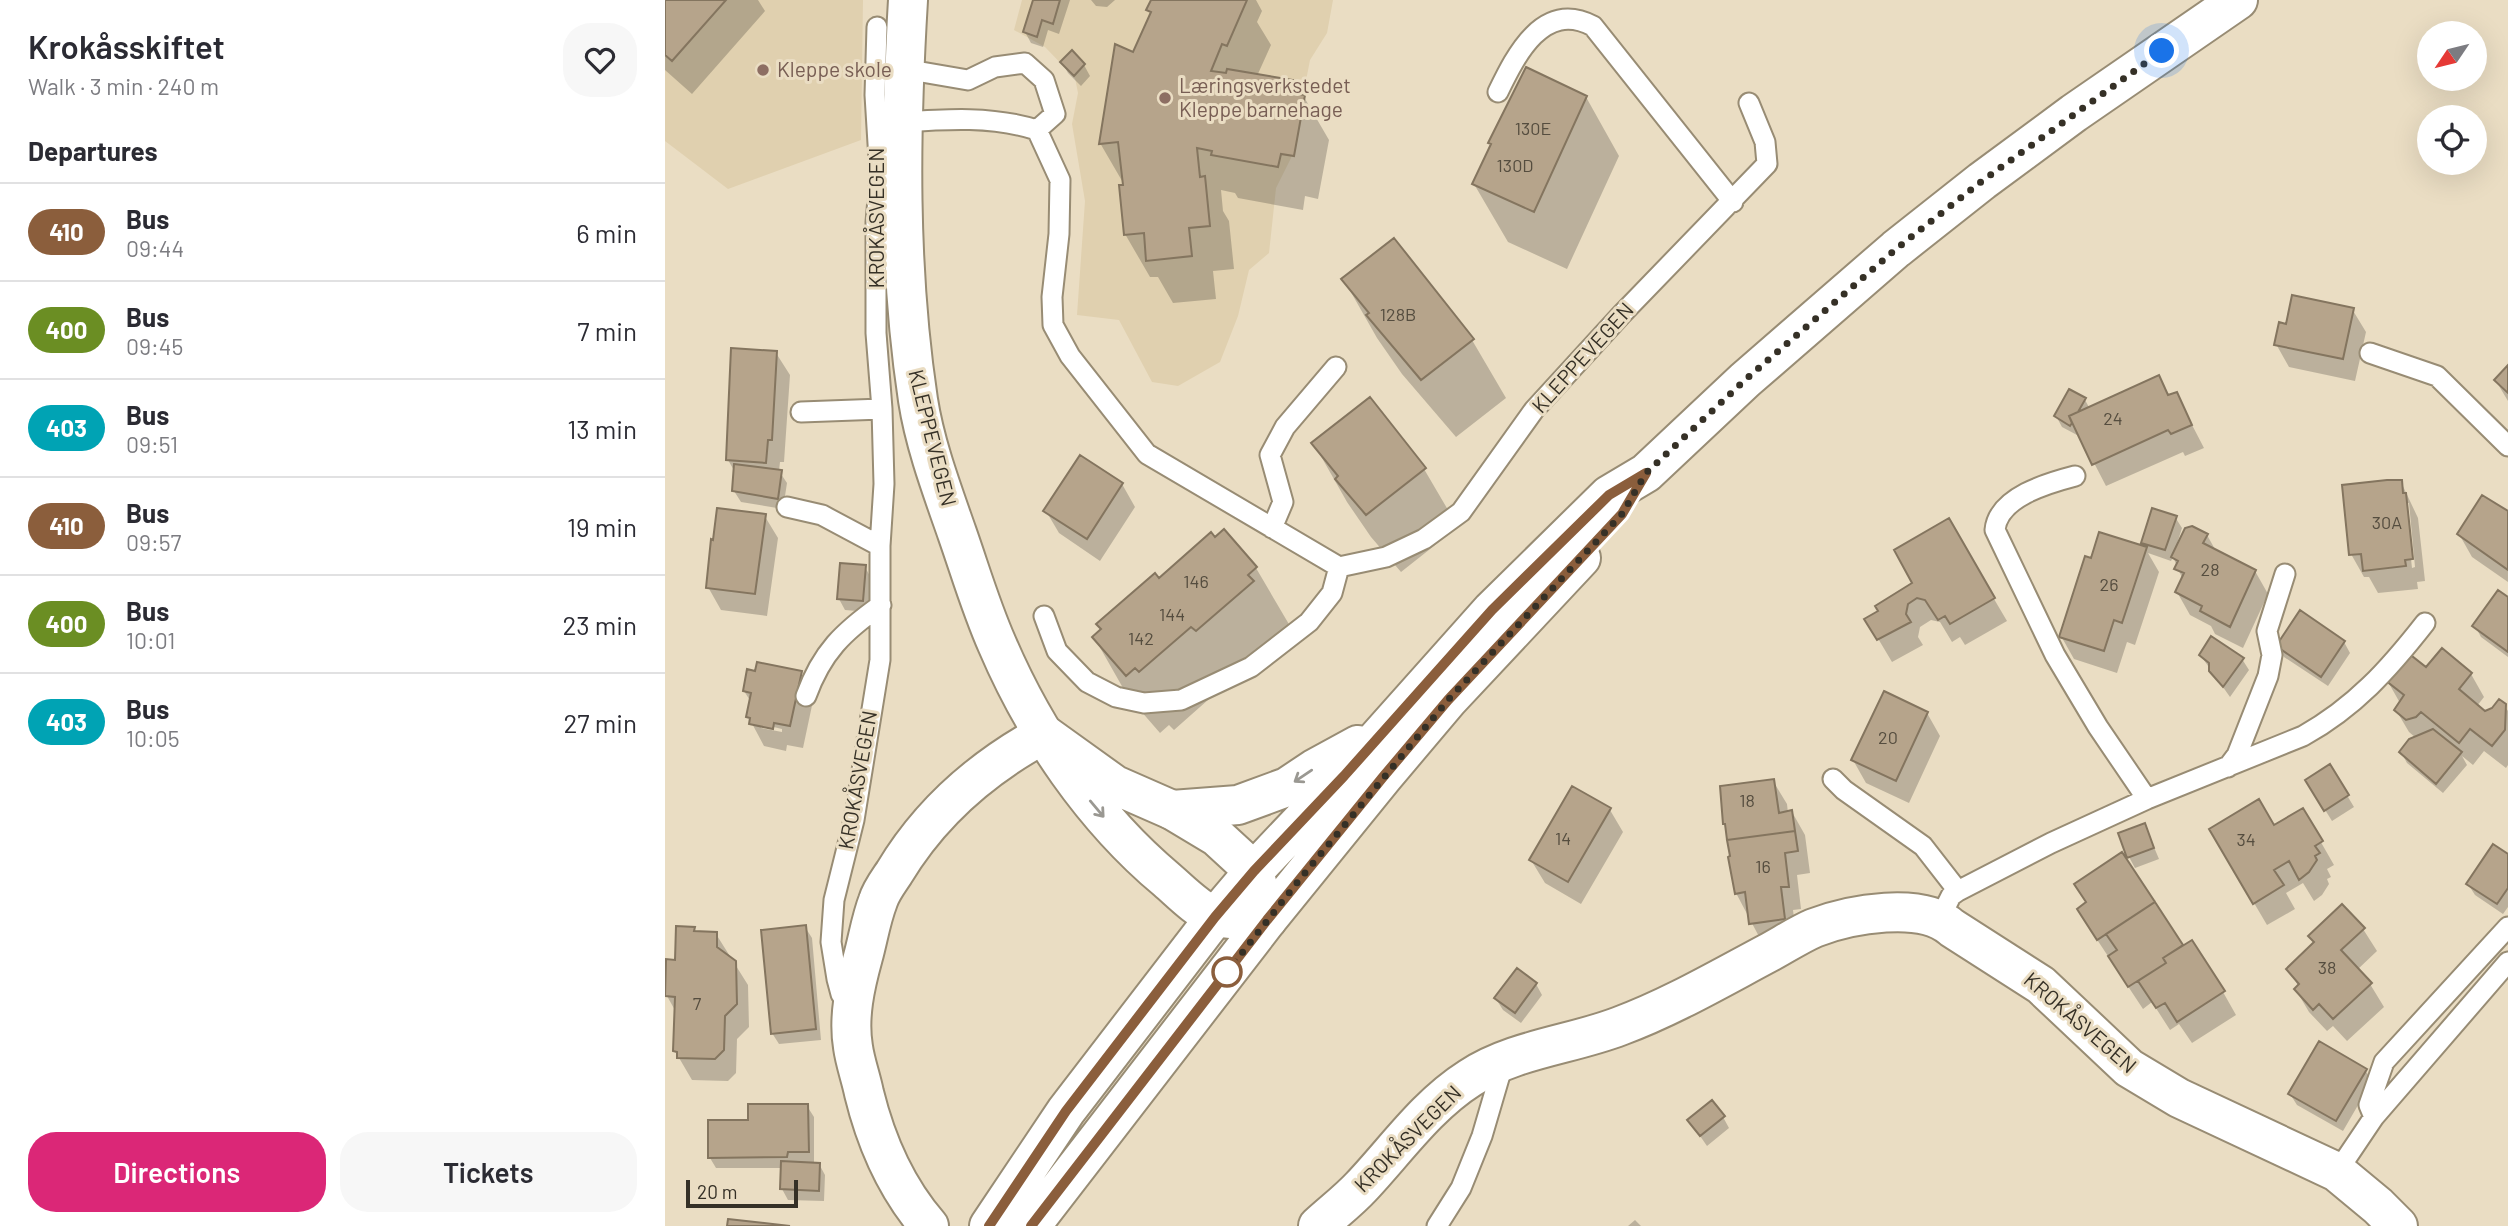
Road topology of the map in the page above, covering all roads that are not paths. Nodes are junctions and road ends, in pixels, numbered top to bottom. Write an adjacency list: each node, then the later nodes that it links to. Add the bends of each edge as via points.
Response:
1 (908, 0): 4 (main road, KLEPPEVEGEN)
2 (2238, 0): 15 (main road, via 2074,113 1906,240)
3 (877, 27): 12 (lane, KROKÅSVEGEN, via 876,333)
4 (904, 69): 7 (main road, KLEPPEVEGEN); 8 (lane, via 968,80 995,67 1025,63 1044,80 1055,114)
5 (1498, 92): 9 (lane, via 1527,33 1539,21 1562,11 1581,15)
6 (1749, 103): 9 (lane, KLEPPEVEGEN, via 1765,142 1767,164)
7 (902, 122): 8 (lane, via 1011,122); 27 (main road, KLEPPEVEGEN, via 908,326 919,404 940,483 986,617)
8 (1037, 130): 18 (lane, via 1060,180 1053,325 1070,356 1147,454)
9 (1733, 202): 20 (lane, KLEPPEVEGEN, via 1534,410 1461,512 1424,539 1386,557)
10 (2370, 353): 14 (lane, via 2437,376)
11 (1336, 367): 18 (lane, via 1285,426 1270,454 1283,502)
12 (882, 409): 13 (lane); 19 (lane, KROKÅSVEGEN)
13 (801, 412)
14 (2508, 446)
15 (1646, 473): 26 (main road, via 1609,495 1574,529 1492,610); 35 (main road, via 1622,514 1448,700)
16 (2075, 476): 30 (lane, via 2021,496 2000,513 1995,530 2055,655)
17 (787, 507): 19 (lane, via 822,515)
18 (1272, 528): 20 (lane)
19 (880, 546): 22 (lane, KROKÅSVEGEN)
20 (1339, 567): 23 (lane, via 1332,593 1309,622 1251,667 1181,700 1144,703 1116,697 1087,681 1057,651)
21 (2285, 574): 28 (lane, via 2267,631 2272,655 2268,676)
22 (881, 606): 25 (lane, via 830,648); 38 (lane, KROKÅSVEGEN, via 880,660 854,820 834,900 831,942 841,994)
23 (1044, 616)
24 (2425, 623): 28 (lane, via 2373,685 2318,727)
25 (806, 696)
26 (1384, 730): 31 (main road, one-way to 31, via 1287,787 1238,805); 32 (main road)
27 (1044, 734): 31 (main road, KLEPPEVEGEN, via 1115,785); 34 (main road, KLEPPEVEGEN, one-way to 34, via 1092,804 1126,843); 38 (main road, KROKÅSVEGEN, via 975,779 929,822 901,860 879,898)
28 (2228, 767): 30 (lane)
29 (1833, 779): 33 (lane, KROKÅSVEGEN, via 1923,846)
30 (2147, 799): 33 (lane, via 2051,843)
31 (1172, 810): 32 (main road, KLEPPEVEGEN, via 1217,837)
32 (1254, 871): 34 (main road); 35 (main road)
33 (1950, 905): 39 (main road, KROKÅSVEGEN, via 1914,914 1854,917 1814,929 1623,1026); 41 (main road, KROKÅSVEGEN, via 1952,928 2042,985 2129,1068 2179,1098)
34 (1215, 917): 35 (main road); 43 (main road, via 1066,1111)
35 (1267, 920): 44 (main road)
36 (2508, 926): 40 (lane, via 2384,1062 2369,1105)
37 (2508, 962): 40 (lane)
38 (852, 1009): 42 (main road, KROKÅSVEGEN, via 853,1046 869,1111 898,1183)
39 (1505, 1060): 45 (main road, KROKÅSVEGEN, via 1450,1092); 46 (lane, KROKÅSVEGEN, via 1461,1188)
40 (2374, 1117): 41 (lane)
41 (2337, 1172): 47 (main road, KROKÅSVEGEN)
42 (929, 1226)
43 (989, 1226)
44 (1031, 1226)
45 (1318, 1226)
46 (1437, 1226)
47 (2398, 1226)

